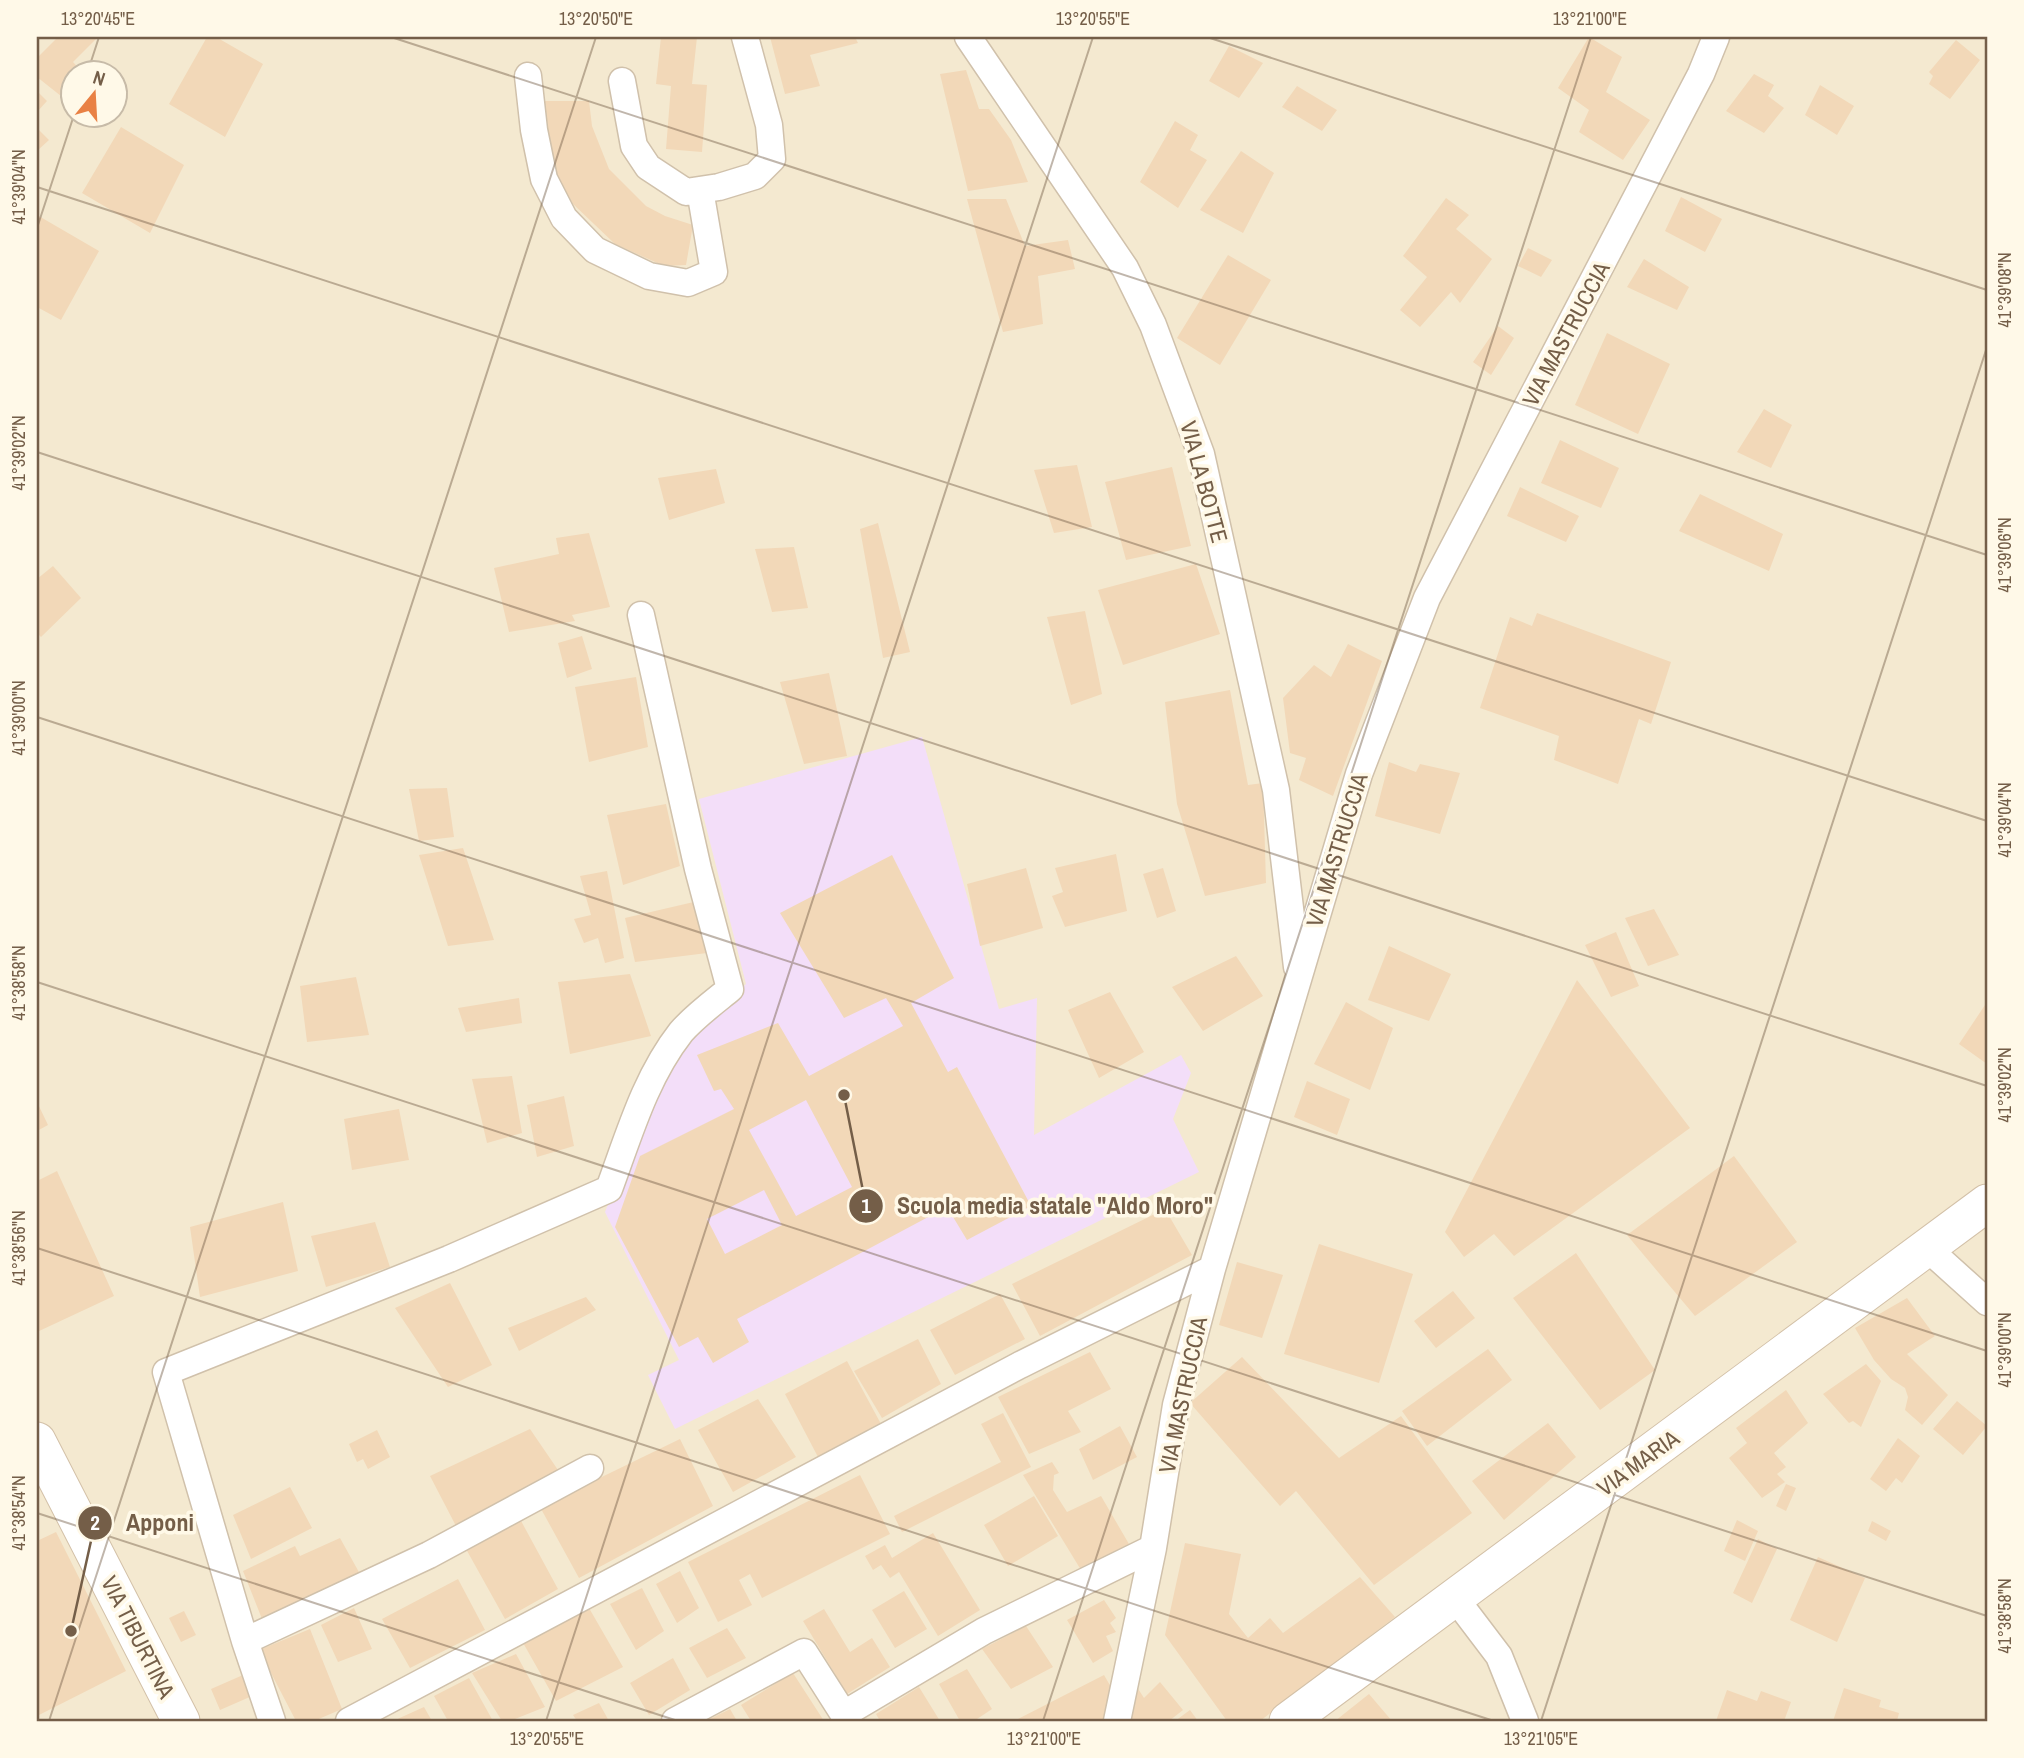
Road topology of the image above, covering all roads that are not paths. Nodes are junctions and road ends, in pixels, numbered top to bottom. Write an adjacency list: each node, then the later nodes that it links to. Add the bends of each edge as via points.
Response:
1 (745, 37): 6 (street, via 769,124 772,159 755,176)
2 (968, 37): 8 (street, VIA LA BOTTE, via 1125,268 1153,325 1201,454 1276,790)
3 (1716, 37): 8 (street, VIA MASTRUCCIA, via 1701,74 1427,598 1359,774)
4 (528, 76): 6 (street, via 544,179 564,218 596,250 649,276 688,283 714,272)
5 (622, 81): 6 (street, via 634,146 648,167 686,192)
6 (700, 190)
7 (641, 615): 17 (street, via 730,989 683,1030 663,1059 609,1189 449,1259 166,1372)
8 (1298, 979): 11 (street, VIA MASTRUCCIA)
9 (1987, 1203): 10 (street, VIA MARIA)
10 (1927, 1248): 12 (street); 16 (street, VIA MARIA)
11 (1212, 1269): 15 (street, VIA MASTRUCCIA, via 1176,1405); 21 (street, via 1020,1365)
12 (1987, 1301)
13 (37, 1441): 19 (street, VIA TIBURTINA)
14 (590, 1468): 17 (street, via 429,1555)
15 (1153, 1548): 18 (street, via 984,1631); 23 (street, VIA MASTRUCCIA)
16 (1455, 1598): 24 (street, VIA MARIA); 25 (street, via 1499,1656)
17 (245, 1641): 20 (street)
18 (846, 1717): 22 (street, via 804,1652)
19 (181, 1721)
20 (272, 1721)
21 (349, 1721)
22 (675, 1721)
23 (1117, 1721)
24 (1288, 1721)
25 (1525, 1721)

